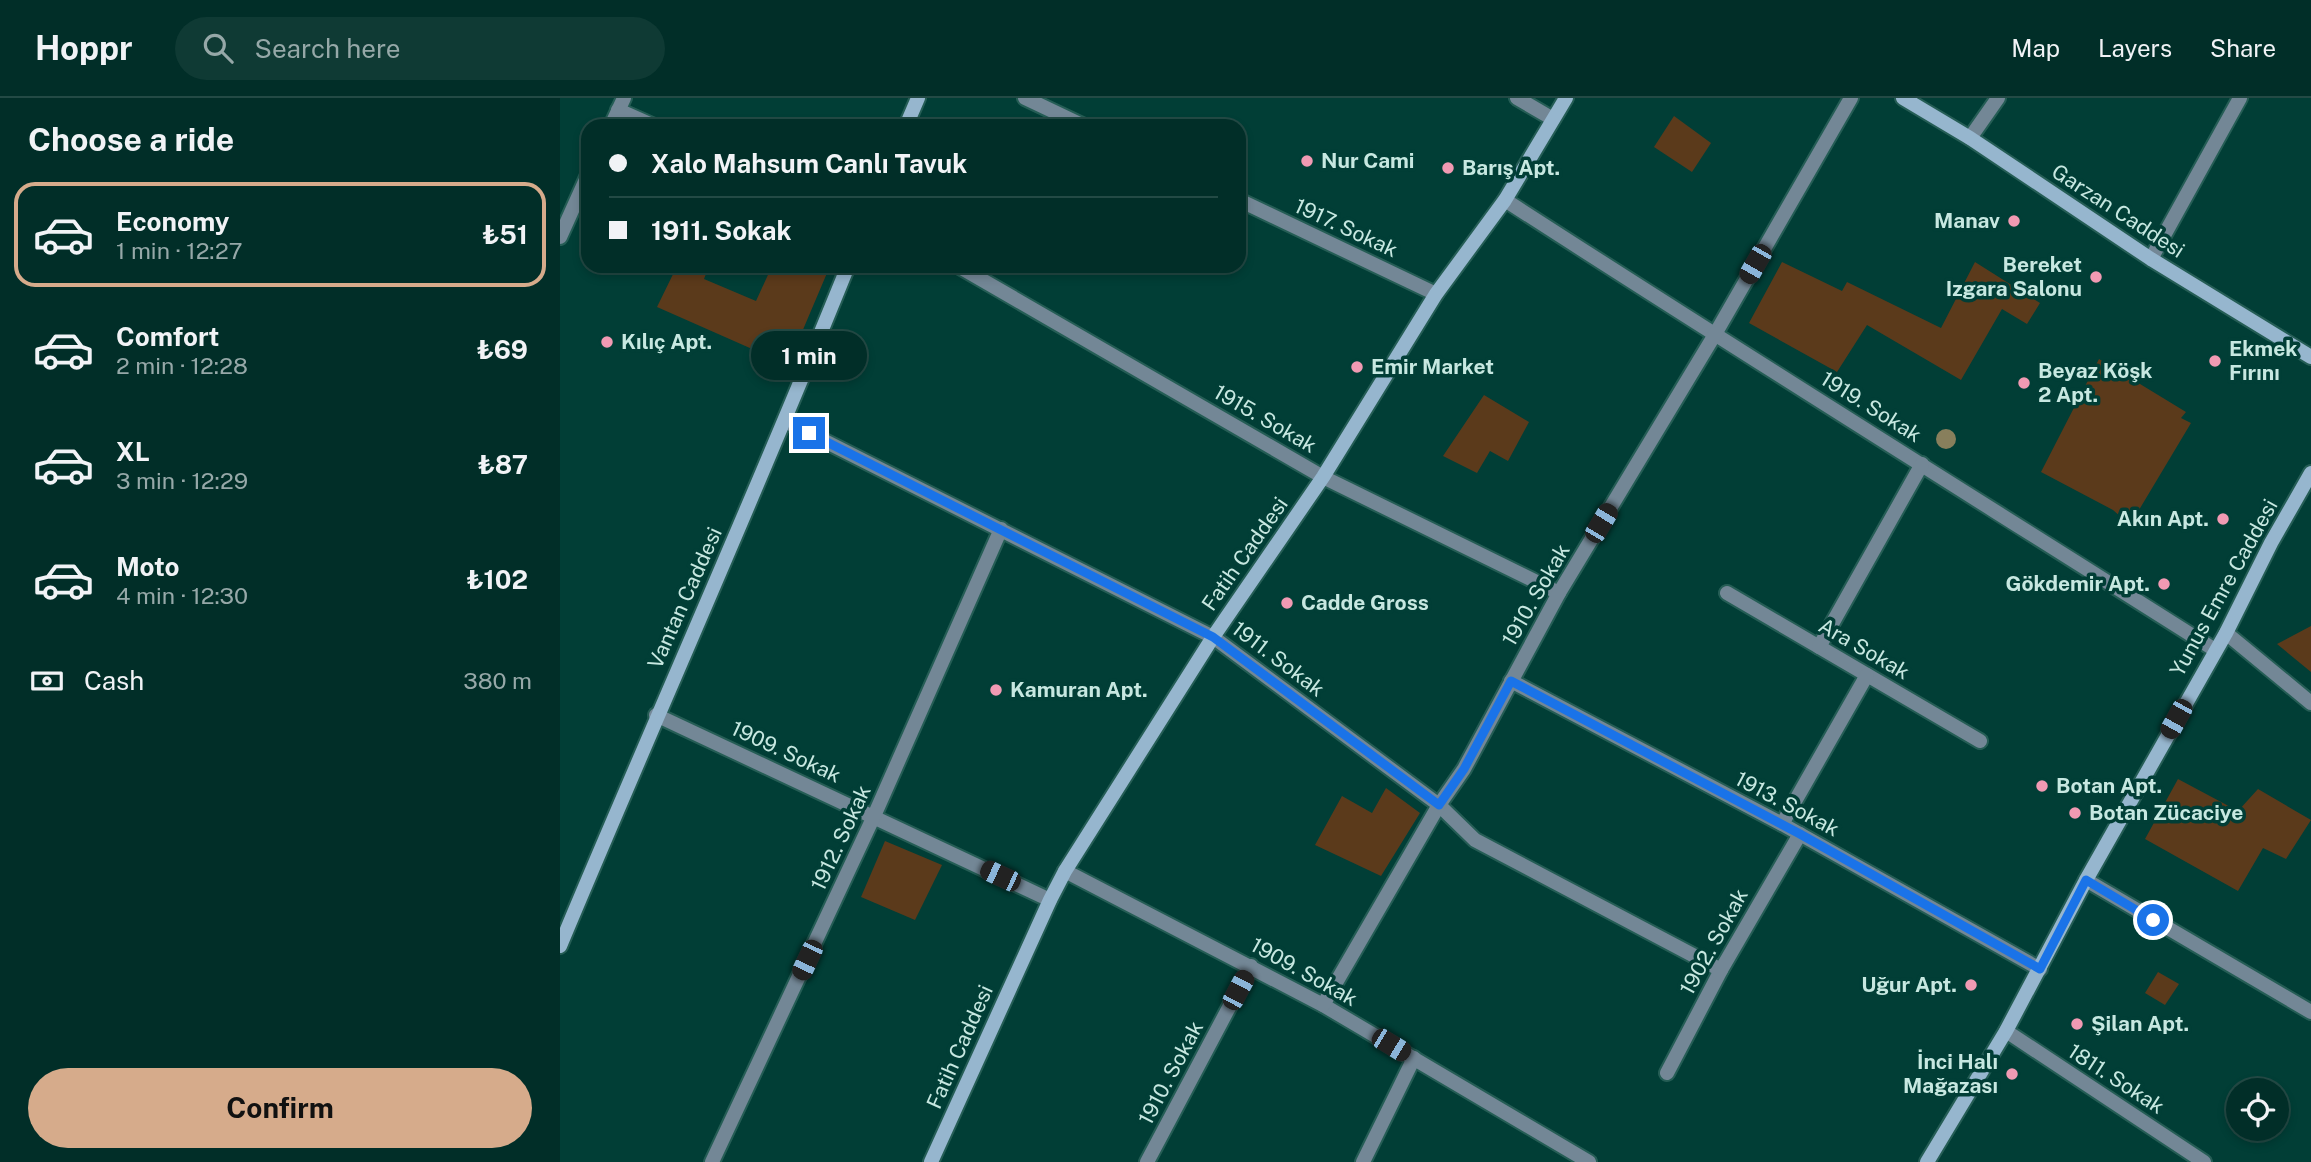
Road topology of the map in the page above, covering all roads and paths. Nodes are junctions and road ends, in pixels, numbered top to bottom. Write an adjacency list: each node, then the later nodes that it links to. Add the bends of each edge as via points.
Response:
1 (918, 98): 11 (street)
2 (1025, 98): 12 (street)
3 (1517, 98): 13 (street)
4 (1566, 98): 13 (street, Fatih Caddesi)
5 (1851, 98): 23 (street, 1910. Sokak)
6 (1903, 98): 14 (street, Garzan Caddesi)
7 (1998, 98): 14 (street)
8 (2240, 98): 19 (street)
9 (621, 104): 10 (street)
10 (644, 119)
11 (909, 119)
12 (1069, 119)
13 (1553, 119): 16 (street, Fatih Caddesi)
14 (1970, 138): 19 (street, Garzan Caddesi)
15 (581, 190): 18 (street)
16 (1505, 200): 22 (street, Fatih Caddesi); 23 (street, 1919. Sokak)
17 (1246, 203): 22 (street, 1917. Sokak)
18 (560, 237)
19 (2151, 259): 24 (street, Garzan Caddesi)
20 (845, 273): 25 (street, Vantan Caddesi)
21 (970, 273): 28 (street, 1915. Sokak)
22 (1436, 294): 28 (street, Fatih Caddesi)
23 (1714, 336): 26 (street, 1919. Sokak); 30 (street, 1910. Sokak)
24 (2311, 357)
25 (785, 421): 29 (street, 1911. Sokak); 39 (street, Vantan Caddesi)
26 (1922, 464): 34 (street); 35 (street, 1919. Sokak)
27 (2311, 473): 32 (street, Yunus Emre Caddesi)
28 (1323, 477): 30 (street, 1915. Sokak); 33 (street, Fatih Caddesi)
29 (1001, 529): 33 (street, 1911. Sokak); 42 (street, 1912. Sokak)
30 (1559, 593): 37 (street, 1910. Sokak)
31 (1727, 593): 34 (street, Ara Sokak)
32 (2225, 633): 35 (street, Yunus Emre Caddesi); 38 (street)
33 (1213, 637): 41 (street, 1911. Sokak); 45 (street, Fatih Caddesi)
34 (1819, 647): 36 (street, Ara Sokak)
35 (2215, 650): 46 (street, Yunus Emre Caddesi)
36 (1867, 675): 40 (street, Ara Sokak); 43 (street)
37 (1511, 681): 41 (street, 1910. Sokak, via 1464,769); 43 (street, 1913. Sokak)
38 (2311, 703)
39 (656, 715): 42 (street, 1909. Sokak); 48 (street, Vantan Caddesi)
40 (1980, 741)
41 (1439, 805): 51 (street, 1911. Sokak, via 1475,840); 52 (street, 1910. Sokak)
42 (874, 816): 47 (street, 1909. Sokak); 57 (street, 1912. Sokak)
43 (1782, 824): 44 (street, 1913. Sokak)
44 (1800, 834): 50 (street, 1913. Sokak); 51 (street, 1902. Sokak)
45 (1065, 871): 47 (street, Fatih Caddesi); 49 (street, 1909. Sokak)
46 (2086, 880): 50 (street, Yunus Emre Caddesi); 53 (street)
47 (1050, 900): 58 (street, Fatih Caddesi)
48 (560, 946)
49 (1251, 966): 52 (street, 1909. Sokak); 59 (street, 1910. Sokak)
50 (2040, 969): 54 (street, Yunus Emre Caddesi)
51 (1721, 970): 56 (street, 1902. Sokak)
52 (1323, 1004): 55 (street, 1909. Sokak)
53 (2311, 1012)
54 (2006, 1031): 62 (street, Yunus Emre Caddesi); 63 (street, 1811. Sokak)
55 (1413, 1058): 60 (street); 61 (street, 1909. Sokak)
56 (1667, 1073)
57 (712, 1162)
58 (931, 1162)
59 (1147, 1162)
60 (1363, 1162)
61 (1589, 1162)
62 (1927, 1162)
63 (2204, 1162)

